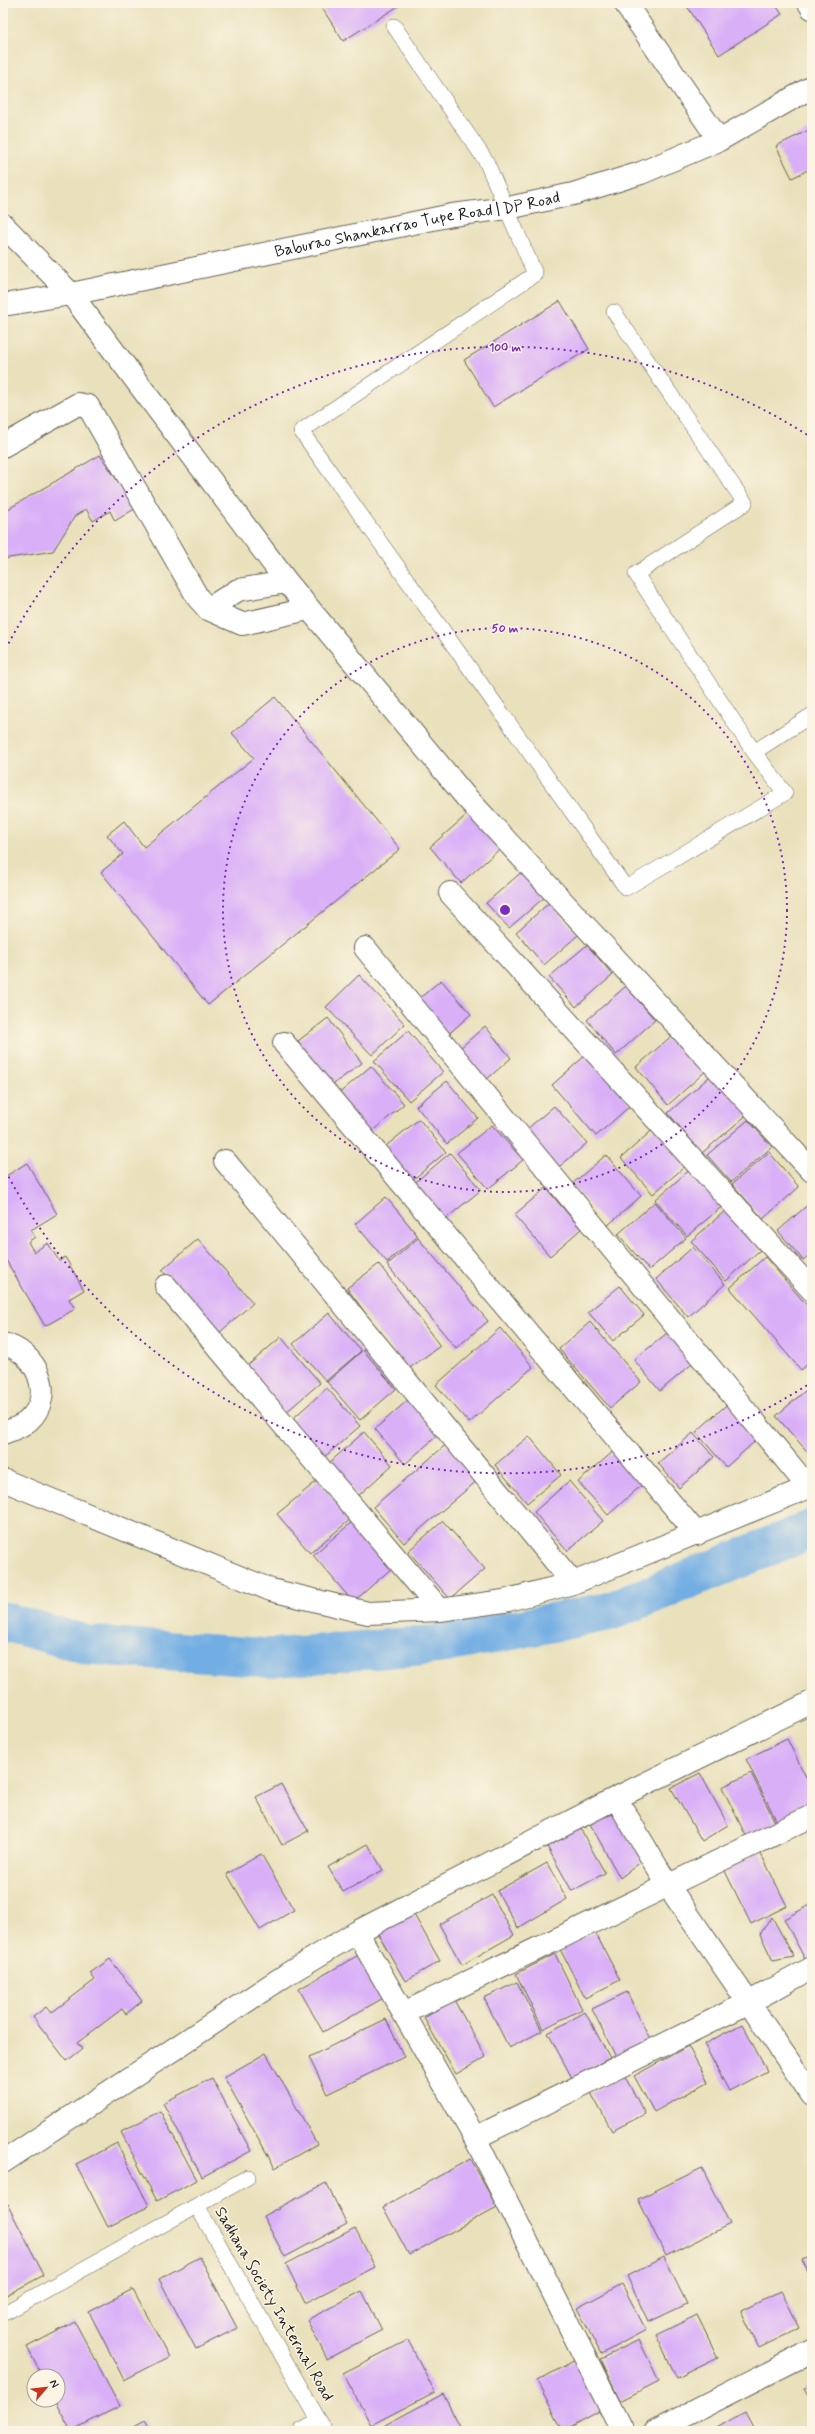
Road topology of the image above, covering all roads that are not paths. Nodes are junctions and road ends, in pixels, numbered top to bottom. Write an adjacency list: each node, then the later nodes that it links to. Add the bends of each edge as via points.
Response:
1 (625, 3): 6 (street)
2 (809, 3): 3 (street)
3 (812, 8)
4 (394, 26): 7 (lane, via 486,160)
5 (812, 87): 6 (street, Baburao Shankarrao Tupe Road | DP Road)
6 (719, 140): 7 (street, Baburao Shankarrao Tupe Road | DP Road, via 641,173 573,194)
7 (508, 208): 9 (street, Baburao Shankarrao Tupe Road | DP Road, via 452,215); 17 (lane, via 535,274 301,431 626,888 785,793)
8 (3, 225): 9 (street)
9 (71, 294): 10 (street, Baburao Shankarrao Tupe Road | DP Road); 13 (street)
10 (3, 305)
11 (614, 312): 17 (lane, via 744,503 636,574)
12 (3, 446): 14 (street, via 78,404 88,406 198,598)
13 (287, 582): 14 (street, via 238,590); 15 (street)
14 (208, 609): 15 (street, via 242,624)
15 (308, 609): 22 (street, via 465,796)
16 (812, 715): 17 (lane)
17 (754, 752)
18 (450, 893): 24 (street)
19 (365, 948): 28 (street)
20 (284, 1043): 29 (street)
21 (225, 1161): 30 (street)
22 (812, 1171)
23 (166, 1286): 31 (street)
24 (812, 1290)
25 (3, 1344): 26 (street, via 13,1346 26,1354 41,1379 41,1394 37,1408 29,1420)
26 (3, 1433)
27 (3, 1480): 31 (street, via 271,1590 368,1613)
28 (810, 1487): 29 (street)
29 (697, 1534): 30 (street)
30 (573, 1583): 31 (street, via 504,1601)
31 (440, 1610)
32 (812, 1702): 33 (street)
33 (616, 1798): 35 (street); 36 (street)
34 (812, 1816): 35 (street)
35 (667, 1884): 38 (street); 39 (street)
36 (357, 1932): 39 (street); 42 (street, via 289,1973)
37 (812, 1968): 38 (street)
38 (748, 2003): 40 (street); 41 (street)
39 (404, 2013): 41 (street)
40 (812, 2094)
41 (475, 2138): 49 (street)
42 (3, 2162)
43 (248, 2176): 44 (lane, Sadhana Society Internal Road)
44 (197, 2206): 45 (lane, Sadhana Society Internal Road); 47 (lane, Sadhana Society Internal Road)
45 (3, 2314)
46 (812, 2351): 50 (street)
47 (322, 2426): 48 (lane, Sadhana Society Internal Road)
48 (301, 2431)
49 (622, 2431)
50 (655, 2431)

